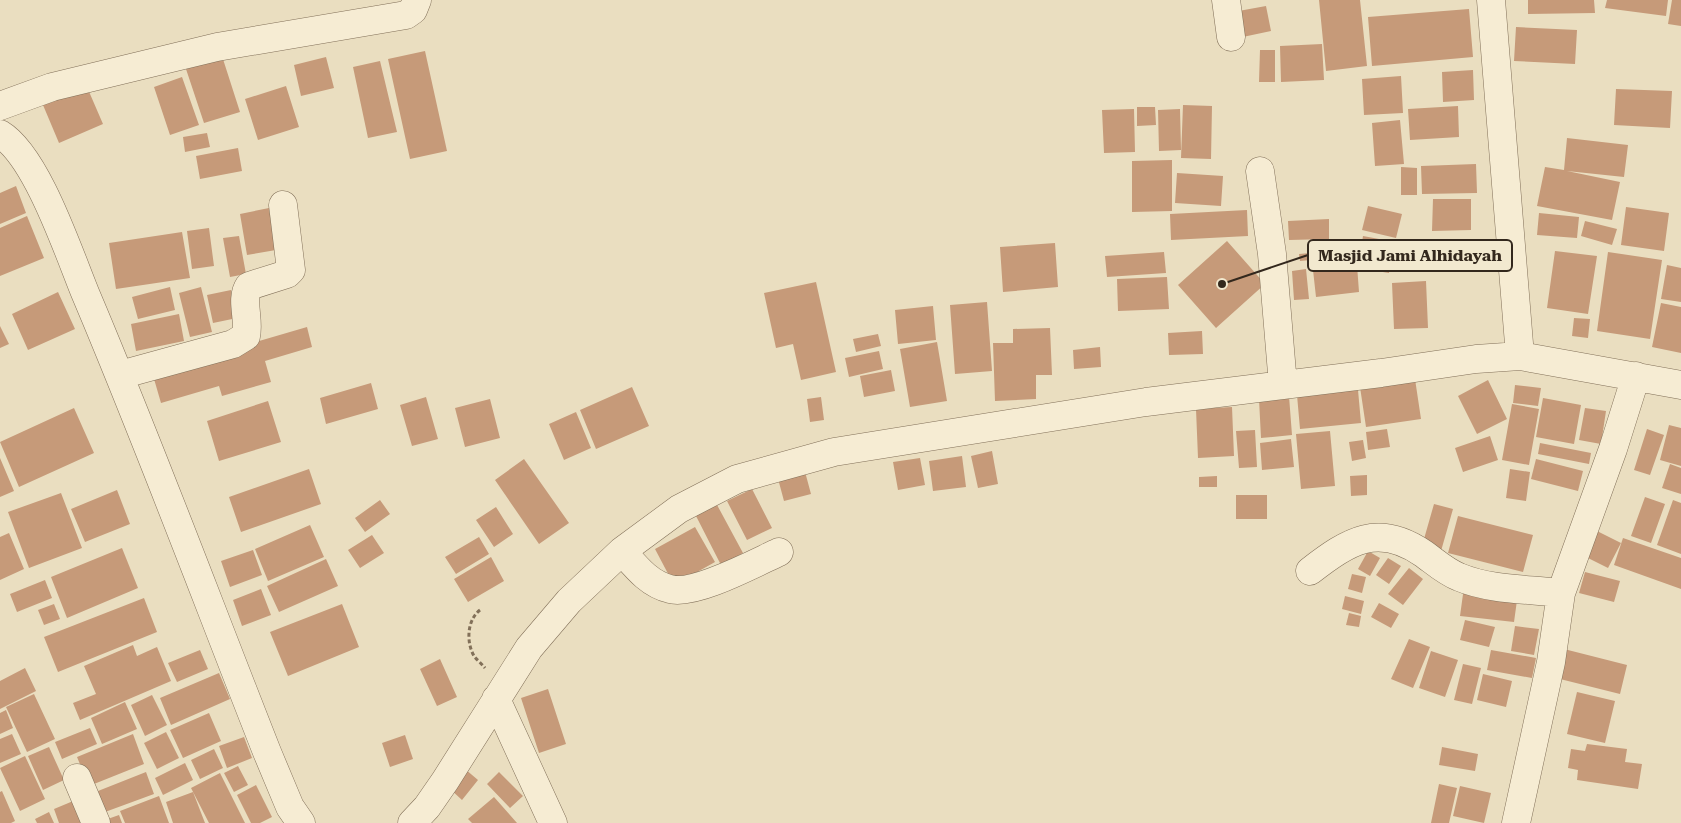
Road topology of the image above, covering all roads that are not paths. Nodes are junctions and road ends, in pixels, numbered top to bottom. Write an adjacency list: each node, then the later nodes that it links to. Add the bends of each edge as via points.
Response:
1 (417, 0): 5 (street, via 413,10 406,15 217,47 52,87)
2 (1226, 0): 4 (street)
3 (1491, 0): 9 (street)
4 (1231, 37)
5 (0, 106)
6 (0, 134): 10 (street, via 18,151 30,169)
7 (1260, 170): 13 (street, via 1272,254)
8 (283, 205): 10 (street, via 291,270 249,286 245,295 249,326 246,336 233,344)
9 (1520, 356): 11 (street); 13 (street)
10 (120, 375): 21 (street, via 267,752 290,807)
11 (1636, 376): 12 (street); 17 (street)
12 (1681, 384)
13 (1283, 385): 14 (street, via 1146,402 834,452 763,471 712,491 679,509)
14 (622, 551): 15 (street, via 649,579 679,591 696,588); 18 (street, via 569,601 529,648)
15 (779, 552)
16 (1310, 571): 17 (street, via 1347,545 1380,537 1402,541 1458,577 1479,584)
17 (1561, 593): 24 (street, via 1551,662)
18 (502, 689): 22 (street, via 445,781); 23 (street)
19 (77, 778): 20 (street)
20 (96, 823)
21 (301, 823)
22 (412, 823)
23 (553, 823)
24 (1516, 823)

